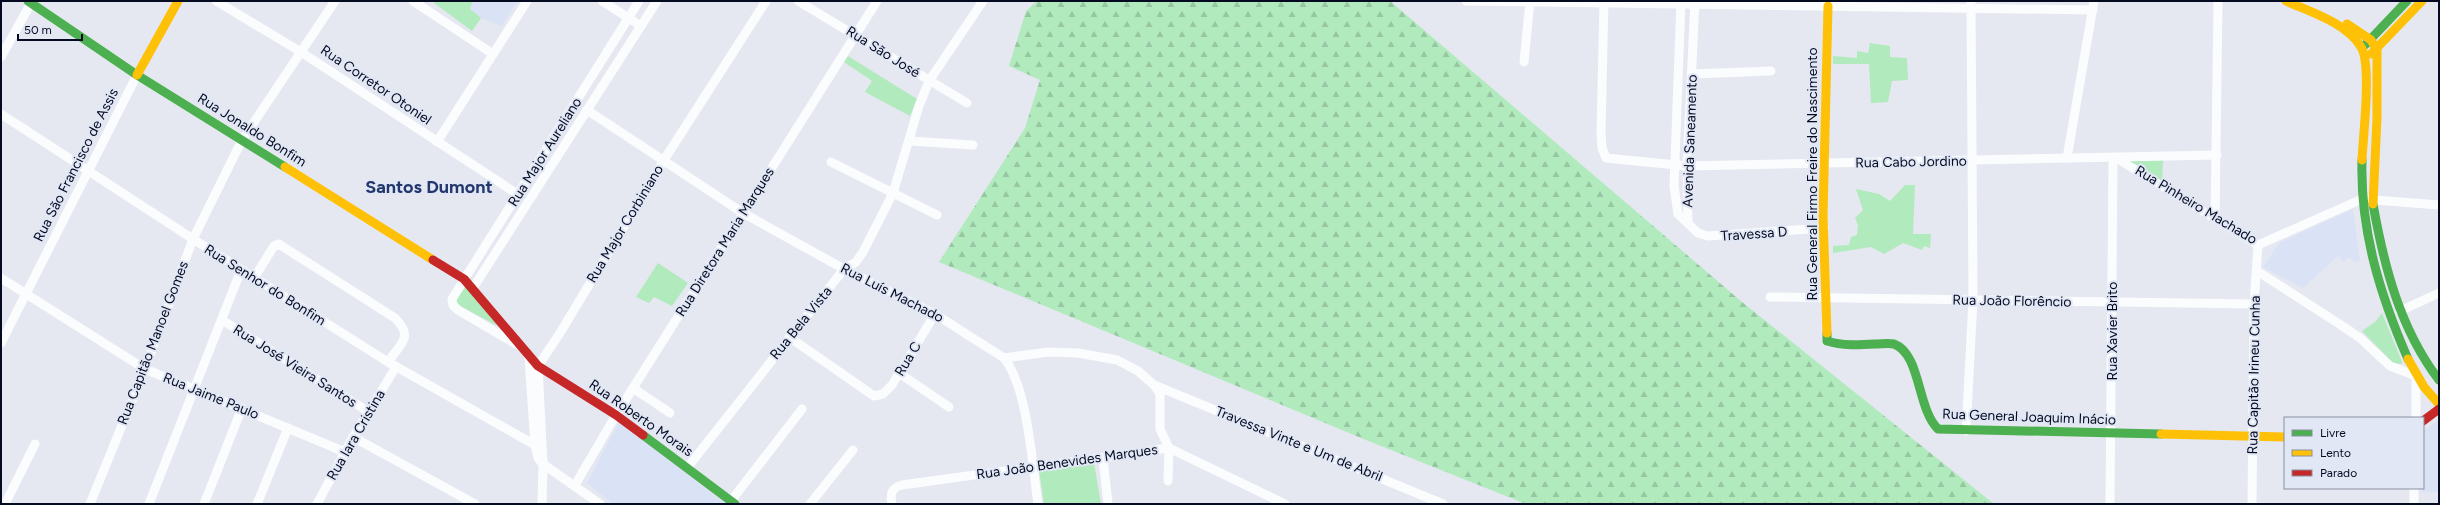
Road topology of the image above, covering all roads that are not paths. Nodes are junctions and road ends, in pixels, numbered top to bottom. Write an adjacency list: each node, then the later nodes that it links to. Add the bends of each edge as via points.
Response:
1 (178, 1): 41 (street, Rua São Francisco de Assis)
2 (216, 1): 34 (street, Rua Corretor Otoniel)
3 (335, 1): 34 (street, Rua Capitão Manoel Gomes)
4 (413, 1): 35 (street)
5 (527, 1): 35 (street)
6 (602, 1): 28 (street)
7 (639, 1): 28 (street, Rua Major Aureliano)
8 (657, 1): 29 (street, Rua Major Aureliano)
9 (766, 1): 53 (street, Rua Major Corbiniano)
10 (798, 1): 30 (street, Rua São José)
11 (877, 1): 30 (street, Rua Diretora Maria Marques)
12 (983, 1): 42 (street, Rua Bela Vista)
13 (1466, 1): 20 (street)
14 (2218, 1): 50 (street)
15 (2286, 1): 32 (street, via 2346,33)
16 (2305, 1): 31 (street)
17 (2407, 1): 31 (street)
18 (2422, 1): 33 (street)
19 (30, 2): 36 (street); 41 (street, Rua Jonaldo Bonfim)
20 (1530, 2): 21 (street); 38 (street)
21 (1604, 2): 22 (street); 57 (street, Rua Cabo Jordino, via 1601,132 1602,148 1606,158)
22 (1681, 3): 23 (street); 57 (street, Avenida Saneamento)
23 (1695, 3): 24 (street); 40 (street, Avenida Saneamento)
24 (1766, 3): 26 (street)
25 (1971, 5): 26 (street); 27 (street); 55 (street)
26 (1828, 6): 56 (street, Rua General Firmo Freire do Nascimento)
27 (2093, 6): 51 (street)
28 (628, 19): 29 (street); 61 (street, Rua Major Aureliano)
29 (641, 26): 44 (street, Rua Major Aureliano)
30 (857, 35): 42 (street, Rua São José); 64 (street, Rua Diretora Maria Marques)
31 (2371, 40): 32 (street); 33 (street)
32 (2362, 47): 37 (street)
33 (2377, 50): 37 (street); 62 (street, via 2376,118)
34 (301, 52): 46 (street, Rua Capitão Manoel Gomes); 48 (street, Rua Corretor Otoniel)
35 (493, 54): 48 (street)
36 (1, 57)
37 (2364, 58): 62 (street)
38 (1524, 62)
39 (1771, 70): 40 (street)
40 (1692, 74): 58 (street, Avenida Saneamento)
41 (136, 75): 46 (street, Rua Jonaldo Bonfim); 59 (street, Rua São Francisco de Assis)
42 (929, 81): 43 (street, Rua São José); 47 (street, Rua Bela Vista)
43 (966, 103)
44 (587, 110): 53 (street, Rua Luís Machado); 77 (street, Rua Major Aureliano)
45 (1, 114): 59 (street, Rua Senhor do Bonfim)
46 (242, 140): 69 (street, Rua Capitão Manoel Gomes); 76 (street, Rua Jonaldo Bonfim)
47 (910, 141): 49 (street); 60 (street, Rua Bela Vista)
48 (437, 142): 61 (street, Rua Corretor Otoniel)
49 (973, 145)
50 (2217, 155): 52 (street, Rua Cabo Jordino); 66 (street)
51 (2067, 158): 52 (street, Rua Cabo Jordino); 55 (street, Rua Cabo Jordino)
52 (2115, 159): 66 (street, Rua Pinheiro Machado); 83 (street, Rua Xavier Brito)
53 (664, 160): 64 (street, Rua Luís Machado); 95 (street, Rua Major Corbiniano)
54 (831, 162): 60 (street)
55 (1972, 162): 56 (street, Rua Cabo Jordino); 82 (street)
56 (1824, 164): 58 (street, Rua Cabo Jordino); 68 (street, Rua General Firmo Freire do Nascimento)
57 (1675, 165): 58 (street, Rua Cabo Jordino); 67 (street, Avenida Saneamento, via 1676,210)
58 (1687, 166): 67 (street, Avenida Saneamento)
59 (89, 171): 69 (street, Rua Senhor do Bonfim); 79 (street, Rua São Francisco de Assis)
60 (893, 193): 65 (street); 71 (street, Rua Bela Vista, via 863,252 856,262)
61 (519, 195): 76 (street, Rua Major Aureliano)
62 (2367, 199): 63 (street); 70 (street, Rua Pinheiro Machado); 85 (street); 99 (street, via 2366,227 2376,271 2398,335)
63 (2439, 205)
64 (742, 213): 71 (street, Rua Luís Machado); 102 (street, Rua Diretora Maria Marques)
65 (937, 215)
66 (2215, 219): 70 (street, Rua Pinheiro Machado)
67 (1688, 222): 68 (street, Travessa D, via 1698,233 1711,236)
68 (1824, 228): 81 (street, Rua General Firmo Freire do Nascimento)
69 (193, 239): 72 (street, Rua Senhor do Bonfim); 97 (street, Rua Capitão Manoel Gomes)
70 (2258, 245): 73 (street, Rua Capitão Irineu Cunha)
71 (844, 269): 86 (street, Rua Luís Machado); 88 (street, Rua Bela Vista)
72 (241, 270): 75 (street, Rua Senhor do Bonfim); 87 (street)
73 (2257, 271): 84 (street, Rua Capitão Irineu Cunha); 99 (street, via 2349,330 2390,366)
74 (1, 278): 79 (street, Rua Jaime Paulo)
75 (254, 278): 94 (street, Rua Senhor do Bonfim); 94 (street, Rua Iara Cristina, via 274,246 279,244 395,318 405,328 405,336)
76 (464, 279): 77 (street); 91 (street, Rua Major Aureliano, via 452,303 458,310)
77 (473, 288): 91 (street)
78 (2439, 293): 85 (street)
79 (26, 294): 90 (street, Rua São Francisco de Assis); 97 (street, Rua Jaime Paulo)
80 (1770, 297): 81 (street, Rua João Florêncio)
81 (1824, 297): 82 (street, Rua João Florêncio); 89 (street, Rua General Firmo Freire do Nascimento)
82 (1972, 300): 83 (street, Rua João Florêncio); 115 (street)
83 (2113, 302): 84 (street, Rua João Florêncio); 116 (street, Rua Xavier Brito)
84 (2254, 304): 117 (street, Rua Capitão Irineu Cunha)
85 (2400, 311): 96 (street)
86 (935, 314): 93 (street, Rua Luís Machado); 98 (street, Rua C)
87 (222, 320): 103 (street); 109 (street, Rua José Vieira Santos)
88 (789, 337): 98 (street, Rua C, via 874,396 889,389); 128 (street, Rua Bela Vista)
89 (1827, 341): 115 (street, Rua General Joaquim Inácio, via 1840,345 1897,345 1913,369 1934,426 1938,429)
90 (1, 343)
91 (519, 346): 92 (street)
92 (529, 358): 95 (street, Rua Roberto Morais); 121 (street)
93 (1004, 358): 101 (street, via 1048,352 1100,356 1130,366); 127 (street, via 1011,366 1019,385)
94 (392, 364): 109 (street, Rua Iara Cristina); 121 (street, Rua Senhor do Bonfim)
95 (538, 366): 111 (street, Rua Roberto Morais); 126 (street)
96 (2430, 367): 99 (street); 100 (street)
97 (145, 369): 103 (street, Rua Jaime Paulo); 135 (street, Rua Capitão Manoel Gomes)
98 (899, 373): 105 (street)
99 (2416, 376): 104 (street, via 2428,394); 112 (street)
100 (2439, 380)
101 (1154, 385): 122 (street, via 1160,394 1160,429); 147 (street, Travessa Vinte e Um de Abril)
102 (633, 388): 110 (street); 111 (street, Rua Diretora Maria Marques)
103 (194, 390): 106 (street, Rua Jaime Paulo); 136 (street)
104 (2439, 404)
105 (949, 407)
106 (242, 408): 114 (street, Rua Jaime Paulo); 137 (street)
107 (802, 409): 133 (street)
108 (2439, 409): 113 (street, via 2434,410)
109 (368, 412): 118 (street, Rua Iara Cristina)
110 (670, 413)
111 (616, 415): 128 (street, Rua Roberto Morais); 130 (street, Rua Diretora Maria Marques)
112 (2416, 417)
113 (2424, 421)
114 (288, 428): 124 (street, Rua Jaime Paulo); 138 (street)
115 (1966, 431): 116 (street, Rua General Joaquim Inácio)
116 (2111, 434): 117 (street, Rua General Joaquim Inácio); 148 (street, Rua Xavier Brito)
117 (2253, 436): 119 (street, Rua General Joaquim Inácio); 149 (street, Rua Capitão Irineu Cunha)
118 (353, 437): 124 (street, Rua Iara Cristina); 140 (street)
119 (2284, 437)
120 (35, 444): 134 (street)
121 (535, 445): 126 (street, via 538,458)
122 (1169, 448): 125 (street, Rua João Benevides Marques); 129 (street); 146 (street, Rua João Benevides Marques)
123 (853, 450): 143 (street)
124 (345, 452): 139 (street, Rua Iara Cristina)
125 (1103, 458): 127 (street, Rua João Benevides Marques); 145 (street)
126 (543, 464): 130 (street); 141 (street)
127 (1033, 466): 132 (street, Rua João Benevides Marques, via 902,485 894,489); 144 (street)
128 (687, 468): 133 (street, Rua Roberto Morais)
129 (1168, 481)
130 (575, 485): 142 (street)
131 (2414, 489): 150 (street)
132 (891, 500)
133 (733, 502)
134 (5, 504)
135 (90, 504)
136 (149, 504)
137 (204, 504)
138 (257, 504)
139 (317, 504)
140 (475, 504)
141 (542, 504)
142 (600, 504)
143 (810, 504)
144 (1038, 504)
145 (1108, 504)
146 (1285, 504)
147 (1443, 504)
148 (2110, 504)
149 (2252, 504)
150 (2414, 504)

